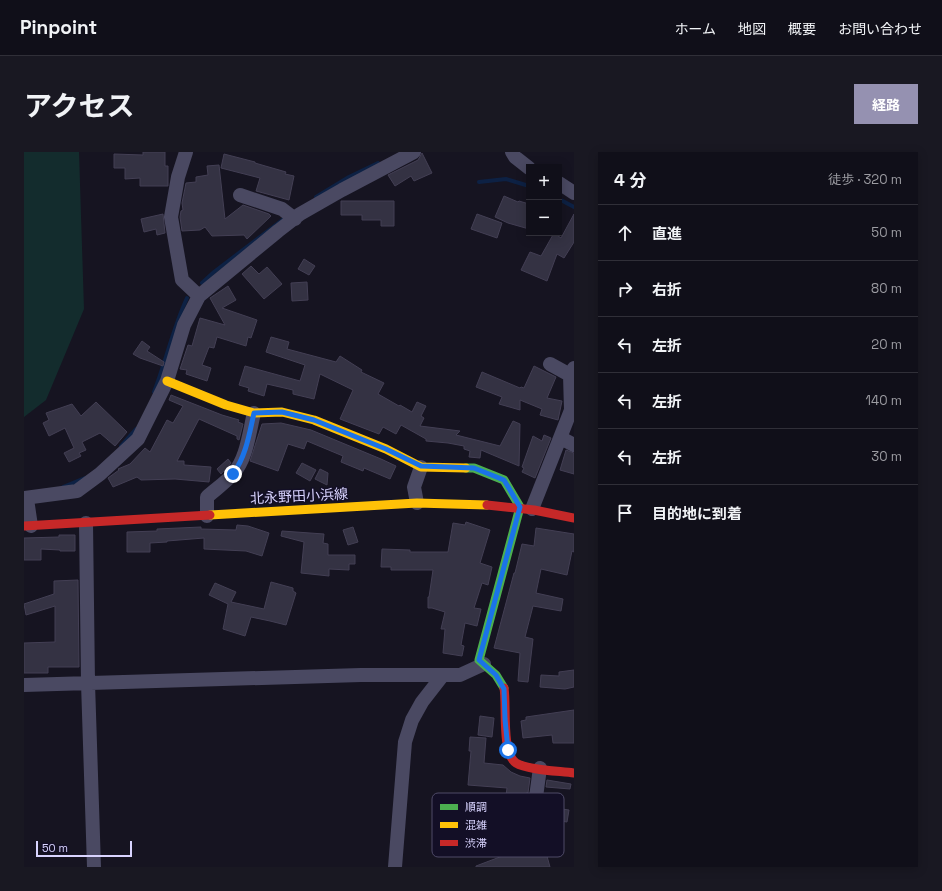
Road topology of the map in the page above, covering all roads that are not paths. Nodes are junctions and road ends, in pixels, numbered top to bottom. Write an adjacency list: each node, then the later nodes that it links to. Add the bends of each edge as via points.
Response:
1 (186, 152): 9 (street, via 178,177 171,217 182,280)
2 (414, 152): 8 (street, via 342,190)
3 (512, 152): 4 (street)
4 (526, 166)
5 (562, 186): 6 (street)
6 (574, 193)
7 (240, 195): 8 (street, via 282,209)
8 (295, 219): 9 (street)
9 (199, 296): 12 (street, via 184,325)
10 (550, 364): 11 (street)
11 (572, 372): 14 (street, via 571,410)
12 (168, 381): 13 (street, via 226,405); 17 (street, via 138,439 100,474 77,491)
13 (254, 413): 16 (street, via 282,412 314,420); 20 (street, via 240,464 233,474 207,497)
14 (561, 438): 15 (street); 19 (street)
15 (574, 444)
16 (421, 466): 18 (street, via 414,487); 19 (street, via 474,468 504,480)
17 (25, 498): 23 (street)
18 (417, 503): 19 (street, 北永野田小浜線); 20 (street, 北永野田小浜線)
19 (526, 508): 21 (street, 北永野田小浜線); 24 (street, via 479,660)
20 (207, 516): 22 (street, 北永野田小浜線)
21 (574, 518)
22 (86, 523): 23 (street, 北永野田小浜線); 26 (street)
23 (27, 526)
24 (484, 664): 25 (street, via 460,675); 28 (street, via 496,675 504,689 508,750 515,762)
25 (443, 675): 26 (street); 32 (street, via 422,702 412,720 405,742)
26 (88, 682): 27 (street); 31 (street)
27 (24, 685)
28 (540, 768): 29 (street); 30 (street)
29 (574, 773)
30 (537, 793)
31 (94, 867)
32 (395, 867)

